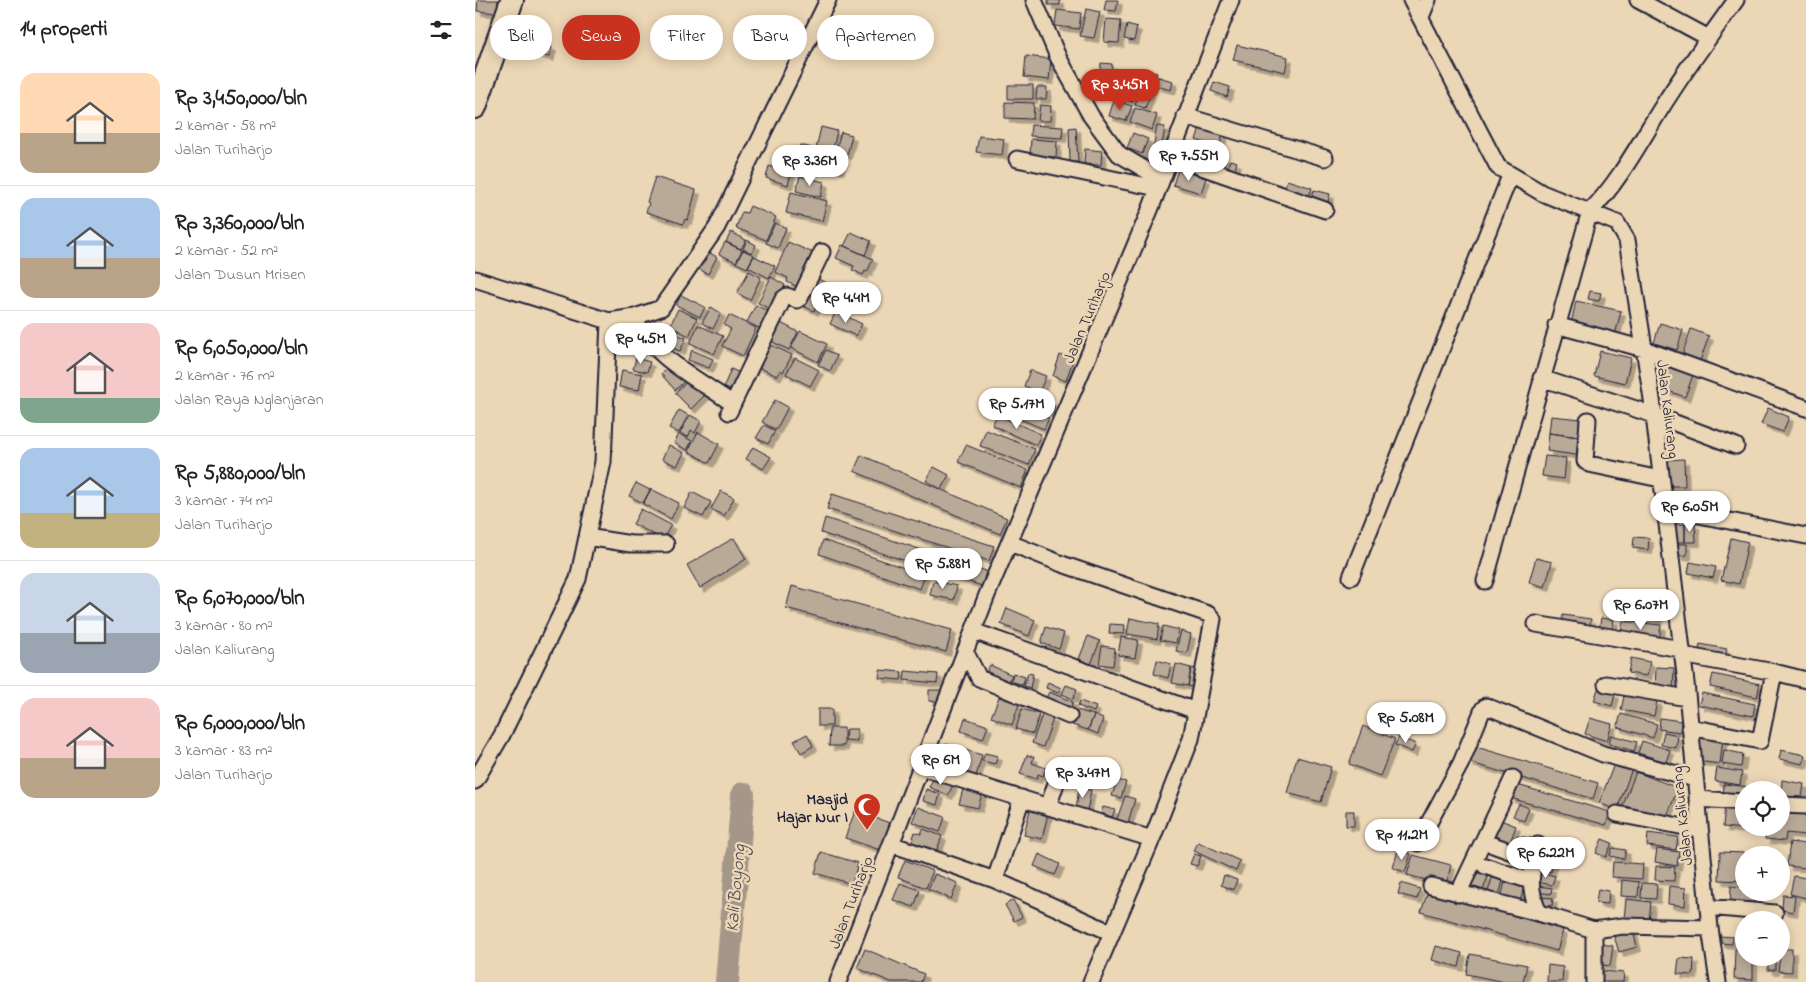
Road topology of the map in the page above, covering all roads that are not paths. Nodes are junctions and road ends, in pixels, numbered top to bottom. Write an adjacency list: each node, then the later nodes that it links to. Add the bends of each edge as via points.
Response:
1 (512, 0): 11 (main road)
2 (828, 0): 22 (street, via 717,227 661,308)
3 (1034, 0): 17 (street, via 1058,57 1091,116 1119,154)
4 (1231, 0): 12 (street, Jalan Turiharjo)
5 (1411, 0): 9 (street, Jalan Kaliurang)
6 (1428, 0): 9 (street)
7 (1638, 0): 10 (street)
8 (1736, 0): 10 (street)
9 (1421, 18): 16 (street, Jalan Kaliurang, via 1492,158 1498,168)
10 (1709, 38): 19 (street, via 1629,159)
11 (475, 107)
12 (1185, 116): 13 (street, Jalan Turiharjo); 14 (street)
13 (1170, 156): 17 (street, Jalan Turiharjo); 18 (street)
14 (1325, 158)
15 (1017, 159): 17 (street)
16 (1510, 176): 19 (street, Jalan Kaliurang, via 1542,193); 37 (street)
17 (1159, 183): 35 (street, Jalan Turiharjo)
18 (1325, 210)
19 (1590, 211): 24 (street); 25 (street, Jalan Kaliurang, via 1617,222 1625,235)
20 (822, 252): 22 (street, via 800,298 787,296 783,299 731,408 654,348)
21 (475, 279): 23 (street)
22 (635, 317): 23 (street)
23 (609, 322): 34 (street, via 603,462)
24 (1556, 325): 25 (street); 26 (street)
25 (1644, 349): 27 (street); 28 (street, Jalan Kaliurang)
26 (1541, 378): 28 (street); 38 (street)
27 (1806, 408)
28 (1654, 415): 30 (street); 31 (street, Jalan Kaliurang)
29 (1589, 420): 31 (street, via 1585,461)
30 (1736, 446)
31 (1661, 479): 32 (street, Jalan Kaliurang)
32 (1663, 508): 33 (street); 42 (street, Jalan Kaliurang)
33 (1806, 536)
34 (594, 538): 36 (street, via 631,544); 54 (street, via 578,579 502,735)
35 (1010, 543): 40 (street, Jalan Turiharjo); 47 (street, via 1212,618)
36 (666, 544)
37 (1351, 577)
38 (1485, 581)
39 (1536, 624): 42 (street)
40 (973, 631): 41 (street, Jalan Turiharjo); 47 (street)
41 (965, 651): 48 (street, via 979,678); 51 (street, Jalan Turiharjo)
42 (1681, 652): 43 (street); 46 (street, Jalan Kaliurang)
43 (1774, 672): 44 (street); 49 (street, via 1760,741)
44 (1806, 680)
45 (1606, 684): 46 (street)
46 (1687, 698): 49 (street, Jalan Kaliurang)
47 (1196, 711): 63 (street, via 1191,739)
48 (1069, 716)
49 (1690, 727): 53 (street, Jalan Kaliurang)
50 (1062, 766): 59 (street)
51 (920, 768): 55 (street); 65 (street, Jalan Turiharjo)
52 (1513, 778): 73 (street)
53 (1695, 779): 56 (street, Jalan Kaliurang); 64 (street, via 1603,754 1486,706 1461,763)
54 (475, 781)
55 (1022, 798): 59 (street); 70 (street)
56 (1697, 798): 57 (street); 62 (street, Jalan Kaliurang)
57 (1735, 801)
58 (1790, 805): 60 (street)
59 (1048, 806): 63 (street)
60 (1806, 806)
61 (1617, 814): 62 (street)
62 (1700, 830): 74 (street, Jalan Kaliurang)
63 (1152, 839): 79 (street)
64 (1418, 843)
65 (891, 844): 70 (street); 80 (street, Jalan Turiharjo)
66 (1538, 845): 68 (street)
67 (1493, 846): 68 (street)
68 (1534, 860): 71 (street)
69 (1485, 866): 71 (street)
70 (995, 880): 79 (street)
71 (1530, 881): 76 (street)
72 (1431, 886): 73 (street)
73 (1458, 894): 76 (street)
74 (1708, 907): 75 (street); 77 (street, Jalan Kaliurang)
75 (1753, 911)
76 (1539, 913): 78 (street)
77 (1710, 928): 78 (street, via 1623,926); 83 (street, Jalan Kaliurang)
78 (1594, 930): 82 (street)
79 (1112, 933): 81 (street)
80 (838, 982)
81 (1091, 982)
82 (1594, 982)
83 (1718, 982)

